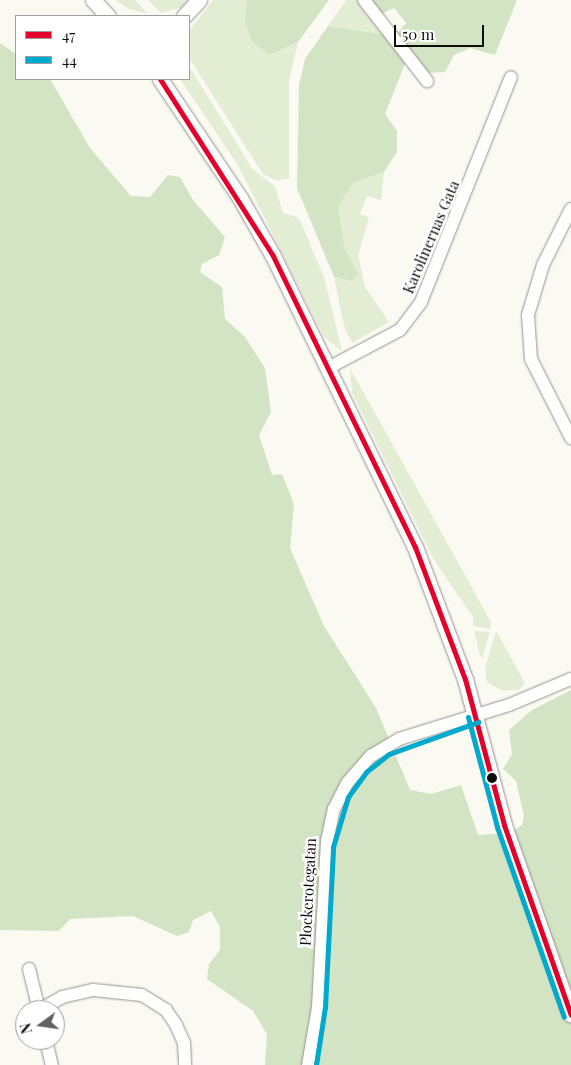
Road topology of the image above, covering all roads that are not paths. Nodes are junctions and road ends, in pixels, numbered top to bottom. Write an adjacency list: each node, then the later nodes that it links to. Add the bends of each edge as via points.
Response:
1 (93, 0): 4 (street)
2 (199, 0): 5 (street)
3 (364, 0): 8 (street)
4 (107, 15)
5 (185, 15)
6 (511, 77): 10 (street, Karolinernas Gata, via 421,302 400,330)
7 (161, 80): 10 (street, via 240,198)
8 (427, 81)
9 (571, 209): 11 (street, via 543,265 528,315 531,359)
10 (330, 367): 13 (street, via 415,547)
11 (571, 438)
12 (571, 679): 13 (street, Plockerotegatan, via 535,696)
13 (475, 715): 17 (street, via 504,825); 21 (street, Plockerotegatan, via 389,744 363,763 341,794 326,846 319,1000)
14 (28, 968): 15 (street)
15 (36, 1000)
16 (57, 1000): 20 (street, via 93,990 142,995 166,1010 176,1025 184,1043)
17 (571, 1015)
18 (48, 1050): 19 (street)
19 (52, 1065)
20 (185, 1065)
21 (308, 1065)

